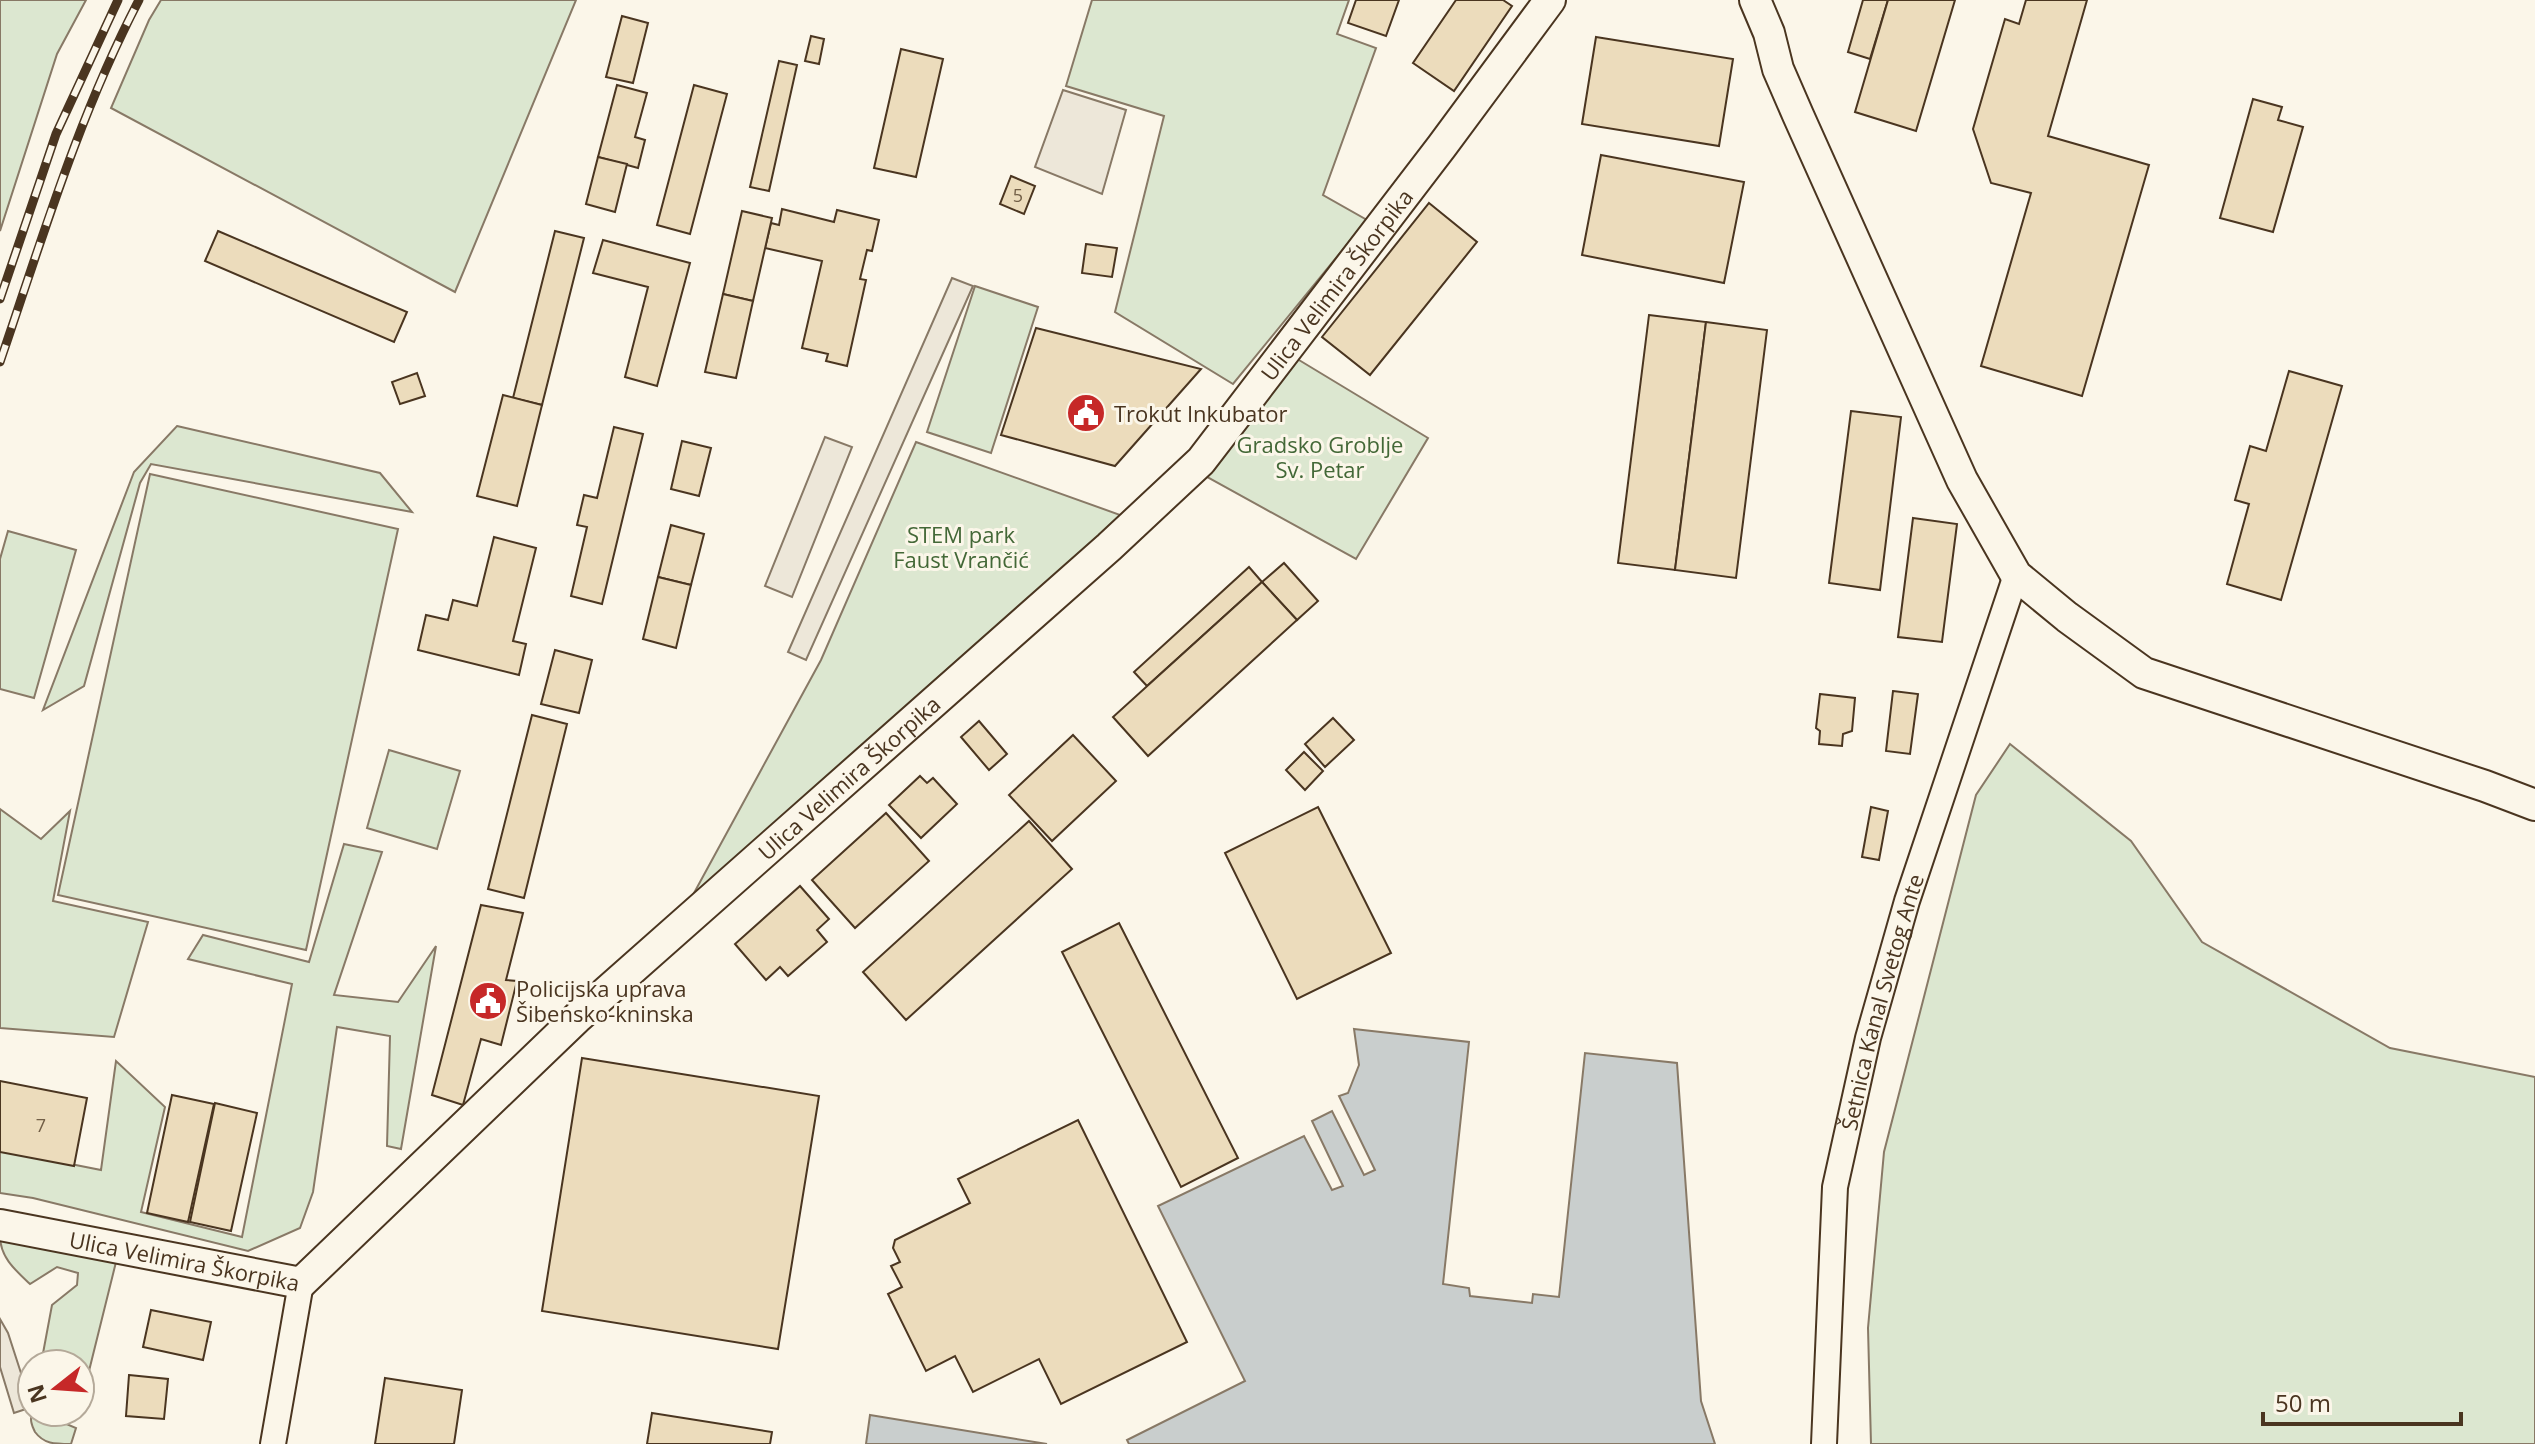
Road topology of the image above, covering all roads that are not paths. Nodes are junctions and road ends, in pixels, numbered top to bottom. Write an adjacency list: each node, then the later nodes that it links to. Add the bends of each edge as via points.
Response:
1 (1550, 0): 8 (street, Ulica Velimira Škorpika, via 1201,461 578,1017)
2 (1755, 0): 4 (street)
3 (1768, 0): 4 (street)
4 (1769, 33): 5 (street, via 1778,69 1962,480)
5 (2016, 575): 6 (street, via 2144,673); 10 (street, Šetnica Kanal Svetog Ante, via 1907,901 1864,1053 1835,1187)
6 (2535, 805)
7 (0, 1225): 8 (street, Ulica Velimira Škorpika)
8 (301, 1283): 9 (street)
9 (273, 1444)
10 (1824, 1444)

